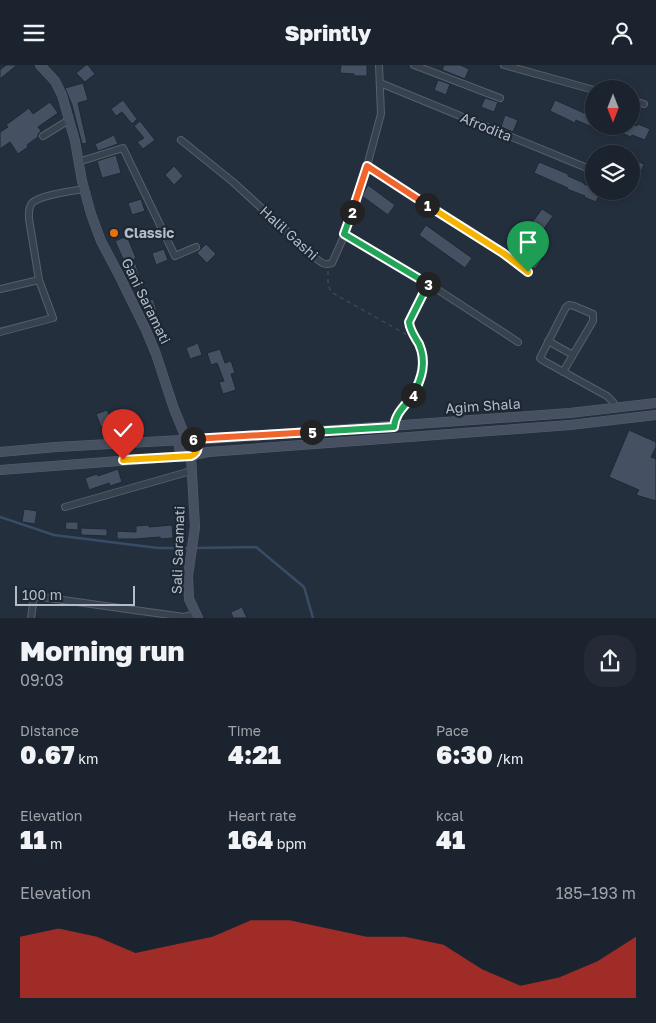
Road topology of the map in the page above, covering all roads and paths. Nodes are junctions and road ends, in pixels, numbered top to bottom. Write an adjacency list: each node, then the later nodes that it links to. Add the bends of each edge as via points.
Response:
1 (40, 65): 10 (main road, Gani Saramati, via 55,81)
2 (379, 65): 5 (street, Halil Gashi)
3 (414, 65): 7 (street)
4 (504, 65): 6 (street)
5 (380, 83): 14 (street, Halil Gashi, via 381,114); 15 (street, Afrodita)
6 (585, 88)
7 (500, 98)
8 (640, 103): 9 (street)
9 (644, 104)
10 (69, 120): 11 (street); 13 (main road, Gani Saramati)
11 (43, 136)
12 (181, 140): 19 (street, Halil Gashi)
13 (78, 162): 16 (main road, Gani Saramati); 18 (street, via 122,147 175,256)
14 (367, 166): 17 (street, Halil Gashi); 20 (street)
15 (585, 167)
16 (84, 189): 21 (street, via 41,198 32,204 29,219); 34 (main road, Gani Saramati, via 101,241 146,330)
17 (344, 234): 19 (street, Halil Gashi, via 332,263); 22 (street)
18 (196, 247)
19 (328, 265): 25 (path, via 331,292)
20 (528, 272)
21 (38, 280): 23 (street); 24 (street, via 53,318)
22 (429, 284): 25 (path, via 409,322); 27 (street)
23 (0, 289)
24 (0, 332)
25 (416, 340): 33 (path, via 423,357 422,374 412,397 394,419)
26 (548, 341): 28 (street); 28 (street, via 569,305 593,314 593,321); 29 (street, via 540,358)
27 (518, 342)
28 (573, 355): 29 (street)
29 (563, 372): 31 (street, via 607,396)
30 (656, 403): 31 (main road, Agim Shala)
31 (616, 408): 33 (main road, Agim Shala)
32 (656, 415): 36 (main road, Agim Shala)
33 (394, 427): 34 (main road, Agim Shala)
34 (187, 439): 35 (main road, Agim Shala); 36 (main road, via 196,441 198,447); 36 (main road, via 180,443 179,449 182,454)
35 (0, 452)
36 (190, 456): 37 (main road, Agim Shala); 38 (main road, Sali Saramati)
37 (0, 470)
38 (191, 471): 39 (street); 40 (main road, Sali Saramati, via 194,527 188,576 189,599)
39 (66, 507)
40 (197, 616): 41 (street, Sali Saramati, via 184,617 34,596)
41 (31, 618)

